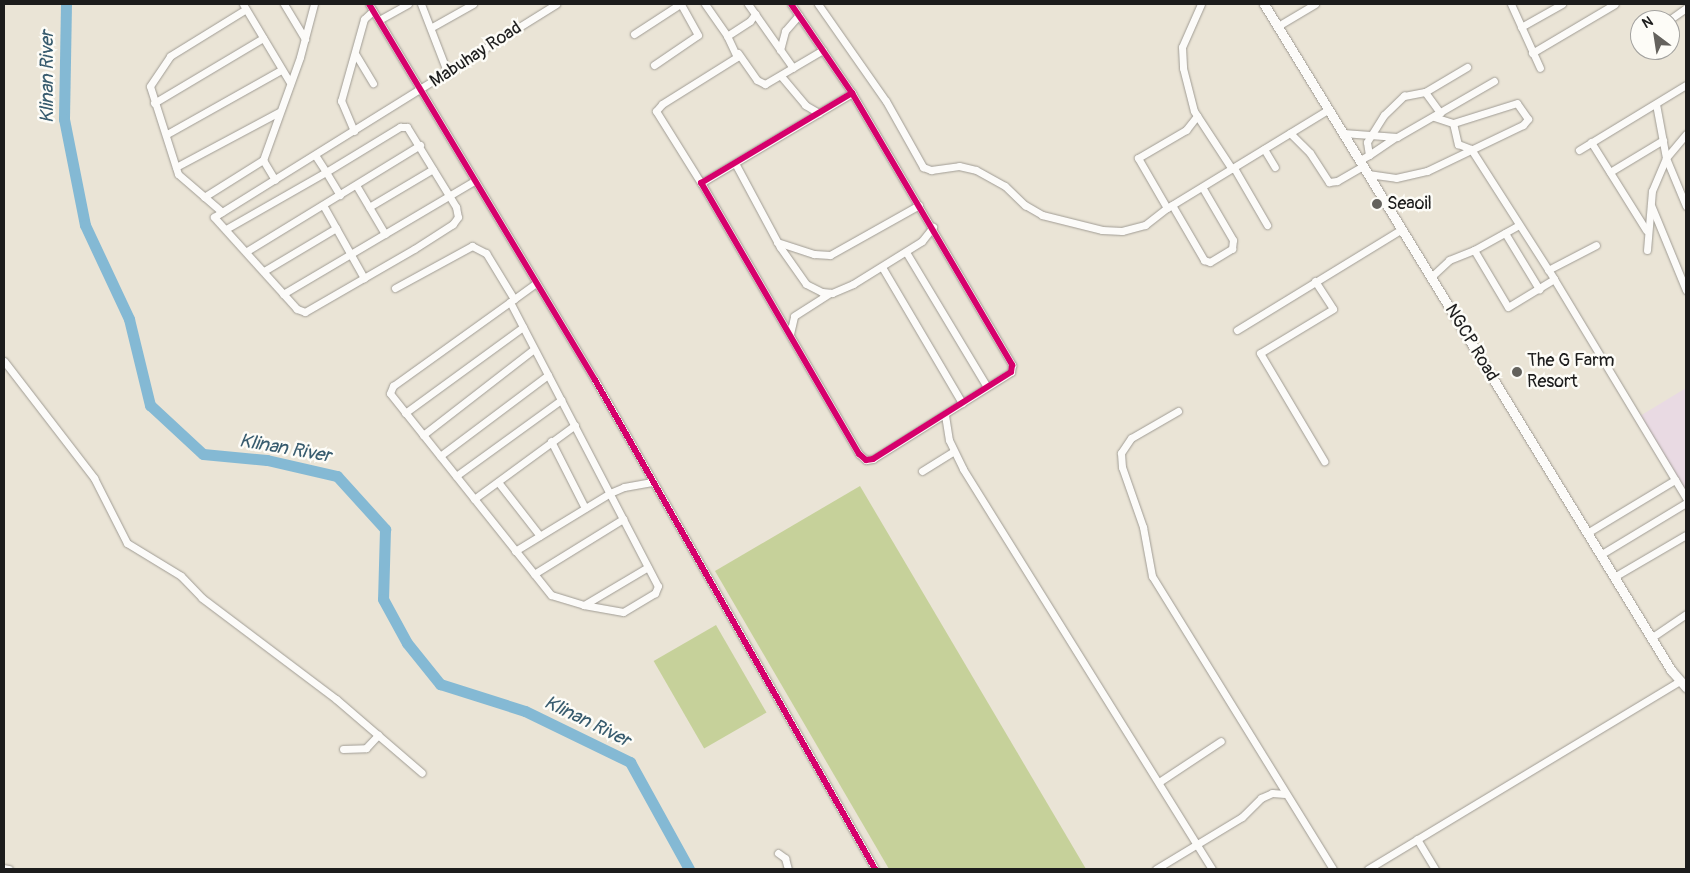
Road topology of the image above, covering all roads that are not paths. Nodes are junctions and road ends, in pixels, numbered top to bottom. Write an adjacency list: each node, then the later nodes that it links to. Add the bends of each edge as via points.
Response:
1 (284, 4): 30 (street)
2 (314, 4): 30 (street)
3 (369, 4): 20 (street)
4 (408, 4): 23 (street)
5 (421, 4): 25 (street)
6 (473, 4): 25 (street)
7 (556, 4): 41 (street, Mabuhay Road)
8 (680, 4): 27 (street); 36 (street, via 698,35)
9 (705, 4): 28 (street)
10 (748, 4): 21 (street)
11 (791, 4): 22 (street)
12 (818, 4): 97 (street, via 886,101 923,166 931,170 959,166 970,168 1005,186 1024,205 1042,215 1102,230 1139,228)
13 (1201, 4): 56 (street, via 1181,55)
14 (1264, 4): 24 (main road, NGCP Road)
15 (1316, 4): 24 (street)
16 (1511, 4): 26 (street)
17 (1562, 4): 26 (street)
18 (1614, 4): 34 (street)
19 (244, 6): 29 (street); 50 (street, via 170,56 152,80 150,91)
20 (374, 11): 23 (street); 35 (street, via 364,19)
21 (755, 14): 28 (street, via 750,22); 31 (street)
22 (799, 15): 31 (street, via 785,31); 32 (street)
23 (379, 20): 47 (street)
24 (1278, 26): 52 (main road, NGCP Road)
25 (432, 27): 41 (street)
26 (1522, 27): 34 (street)
27 (634, 34)
28 (727, 36): 33 (street)
29 (263, 38): 40 (street); 50 (street)
30 (305, 39): 43 (street)
31 (780, 50): 38 (street)
32 (823, 50): 38 (street); 49 (street)
33 (738, 53): 42 (street, via 761,84); 88 (street, via 734,59 656,111)
34 (1532, 53): 39 (street)
35 (356, 55): 45 (street); 58 (street, via 341,100)
36 (654, 65)
37 (1467, 67): 48 (street)
38 (793, 68): 42 (street)
39 (1540, 68)
40 (282, 70): 43 (street); 61 (street)
41 (448, 74): 47 (street, Mabuhay Road)
42 (780, 76): 54 (street, via 805,105)
43 (290, 81): 53 (street)
44 (1494, 81): 55 (street)
45 (373, 83)
46 (1686, 85): 51 (street)
47 (421, 90): 58 (street, Mabuhay Road); 87 (street)
48 (1425, 92): 55 (street); 63 (street, via 1409,93 1396,101)
49 (852, 93): 54 (street); 96 (street)
50 (154, 103): 61 (street)
51 (1656, 104): 65 (street); 66 (street)
52 (1329, 109): 59 (street); 60 (main road, NGCP Road)
53 (279, 112): 76 (street); 79 (street)
54 (819, 113): 77 (street)
55 (1437, 115): 57 (street); 64 (street)
56 (1197, 116): 81 (street); 97 (street, via 1186,130 1138,158)
57 (1453, 123): 68 (street, via 1454,136); 70 (street, via 1482,116 1504,105 1517,103 1524,110 1528,120 1523,125)
58 (354, 131): 72 (street, Mabuhay Road)
59 (1290, 133): 69 (street); 78 (street, via 1307,149 1329,182 1337,181)
60 (1343, 133): 63 (street); 78 (main road, NGCP Road)
61 (167, 134): 79 (street)
62 (1686, 134): 75 (street)
63 (1371, 135): 64 (street); 73 (street, via 1366,144)
64 (1397, 137): 73 (street)
65 (1663, 140): 75 (street); 84 (street)
66 (1591, 142): 71 (street); 84 (street)
67 (420, 145): 82 (street); 83 (street, via 407,127 400,127); 89 (street)
68 (1461, 146): 70 (street); 74 (street)
69 (1264, 149): 80 (street); 81 (street)
70 (1471, 149): 74 (street); 101 (street)
71 (1579, 150)
72 (315, 155): 83 (street); 86 (street, Mabuhay Road)
73 (1369, 155): 78 (street)
74 (1458, 157): 85 (street, via 1428,171 1407,176)
75 (1666, 158): 94 (street); 98 (street)
76 (263, 160): 86 (street); 92 (street)
77 (735, 163): 88 (street); 110 (street)
78 (1361, 163): 85 (main road, NGCP Road)
79 (176, 167): 92 (street, via 181,179)
80 (1275, 167)
81 (1233, 168): 90 (street); 102 (street)
82 (434, 169): 93 (street); 99 (street)
83 (326, 172): 91 (street); 105 (street)
84 (1610, 172): 107 (street)
85 (1368, 174): 106 (main road, NGCP Road)
86 (275, 180): 100 (street, Mabuhay Road)
87 (474, 181): 93 (street); 124 (street)
88 (701, 183): 133 (street)
89 (356, 185): 91 (street); 99 (street)
90 (1202, 186): 97 (street); 97 (street, via 1233,240 1232,249 1210,262 1204,260)
91 (340, 195): 95 (street)
92 (204, 196): 100 (street)
93 (449, 196): 109 (street); 121 (street, via 457,212 454,224)
94 (1650, 203): 107 (street); 127 (street)
95 (323, 205): 103 (street); 114 (street)
96 (920, 205): 104 (street); 110 (street, via 830,255 814,254)
97 (1169, 206)
98 (1686, 206)
99 (369, 207): 109 (street)
100 (222, 212): 105 (street, via 214,217)
101 (1519, 224): 108 (street); 118 (street)
102 (1267, 225)
103 (336, 228): 116 (street); 119 (street)
104 (933, 228): 115 (street); 137 (street, via 1012,365 1010,372)
105 (226, 229): 114 (street)
106 (1402, 229): 120 (main road, NGCP Road); 123 (street)
107 (1647, 230): 113 (street)
108 (1505, 233): 112 (street); 126 (street)
109 (385, 234): 116 (street)
110 (777, 242): 128 (street, via 806,284)
111 (1596, 245): 118 (street)
112 (1474, 250): 120 (street, via 1450,260); 126 (street, via 1508,307)
113 (1647, 250)
114 (247, 251): 119 (street)
115 (906, 252): 117 (street); 137 (street)
116 (351, 254): 121 (street); 129 (street)
117 (882, 267): 128 (street, via 846,288); 139 (street)
118 (1548, 270): 122 (street)
119 (264, 271): 129 (street)
120 (1431, 277): 159 (main road, NGCP Road)
121 (364, 278): 129 (street, via 306,312 297,309)
122 (1554, 279): 126 (street); 151 (street)
123 (1315, 281): 132 (street); 148 (street, via 1333,309 1260,353)
124 (534, 284): 130 (street); 153 (street, via 594,380)
125 (395, 288): 130 (street, via 472,246 486,252)
126 (1539, 289)
127 (1686, 290)
128 (830, 293): 133 (street, via 794,316)
129 (283, 294)
130 (512, 301): 131 (street); 141 (street, via 393,386 392,398)
131 (523, 327): 134 (street); 141 (street)
132 (1237, 330)
133 (790, 334): 142 (street, via 866,460 882,455)
134 (534, 349): 136 (street); 144 (street)
135 (4, 361): 171 (street, via 94,478 127,543 181,576 209,603 336,699)
136 (548, 375): 138 (street); 147 (street)
137 (987, 387): 139 (street)
138 (561, 400): 143 (street); 150 (street)
139 (962, 403): 142 (street)
140 (1178, 411): 176 (street, via 1131,438 1120,454 1143,527 1152,576)
141 (405, 413): 144 (street)
142 (945, 415): 146 (street)
143 (575, 425): 145 (street); 154 (street)
144 (423, 435): 147 (street)
145 (551, 442): 152 (street); 157 (street)
146 (954, 452): 149 (street); 175 (street)
147 (440, 456): 150 (street)
148 (1324, 461)
149 (922, 471)
150 (456, 476): 156 (street)
151 (1675, 480): 155 (street); 159 (street)
152 (498, 482): 156 (street); 161 (street)
153 (651, 482): 154 (street); 183 (street)
154 (610, 493): 157 (street); 158 (street)
155 (1686, 498): 163 (street)
156 (474, 499): 162 (street)
157 (586, 508): 161 (street)
158 (623, 519): 164 (street); 165 (street)
159 (1587, 533): 163 (main road, NGCP Road)
160 (1686, 535): 166 (street)
161 (540, 536): 162 (street)
162 (515, 551): 165 (street)
163 (1600, 555): 166 (main road, NGCP Road)
164 (648, 567): 167 (street); 167 (street, via 658,586 655,593 621,613)
165 (534, 574): 167 (street, via 550,594)
166 (1614, 577): 169 (main road, NGCP Road)
167 (584, 605)
168 (1686, 614): 169 (street)
169 (1651, 638): 170 (main road, NGCP Road)
170 (1684, 682): 177 (street)
171 (378, 735): 173 (street, via 366,748); 174 (street)
172 (1221, 742): 175 (street)
173 (343, 749)
174 (422, 773)
175 (1159, 782): 178 (street)
176 (1286, 794): 178 (street, via 1272,793 1261,798 1242,817); 186 (street)
177 (1417, 839): 187 (street); 188 (street)
178 (1197, 845): 184 (street); 185 (street)
179 (778, 853): 182 (street, via 785,858)
180 (4, 868): 181 (street)
181 (9, 869)
182 (788, 869)
183 (875, 869)
184 (1156, 869)
185 (1212, 869)
186 (1333, 869)
187 (1368, 869)
188 (1435, 869)

